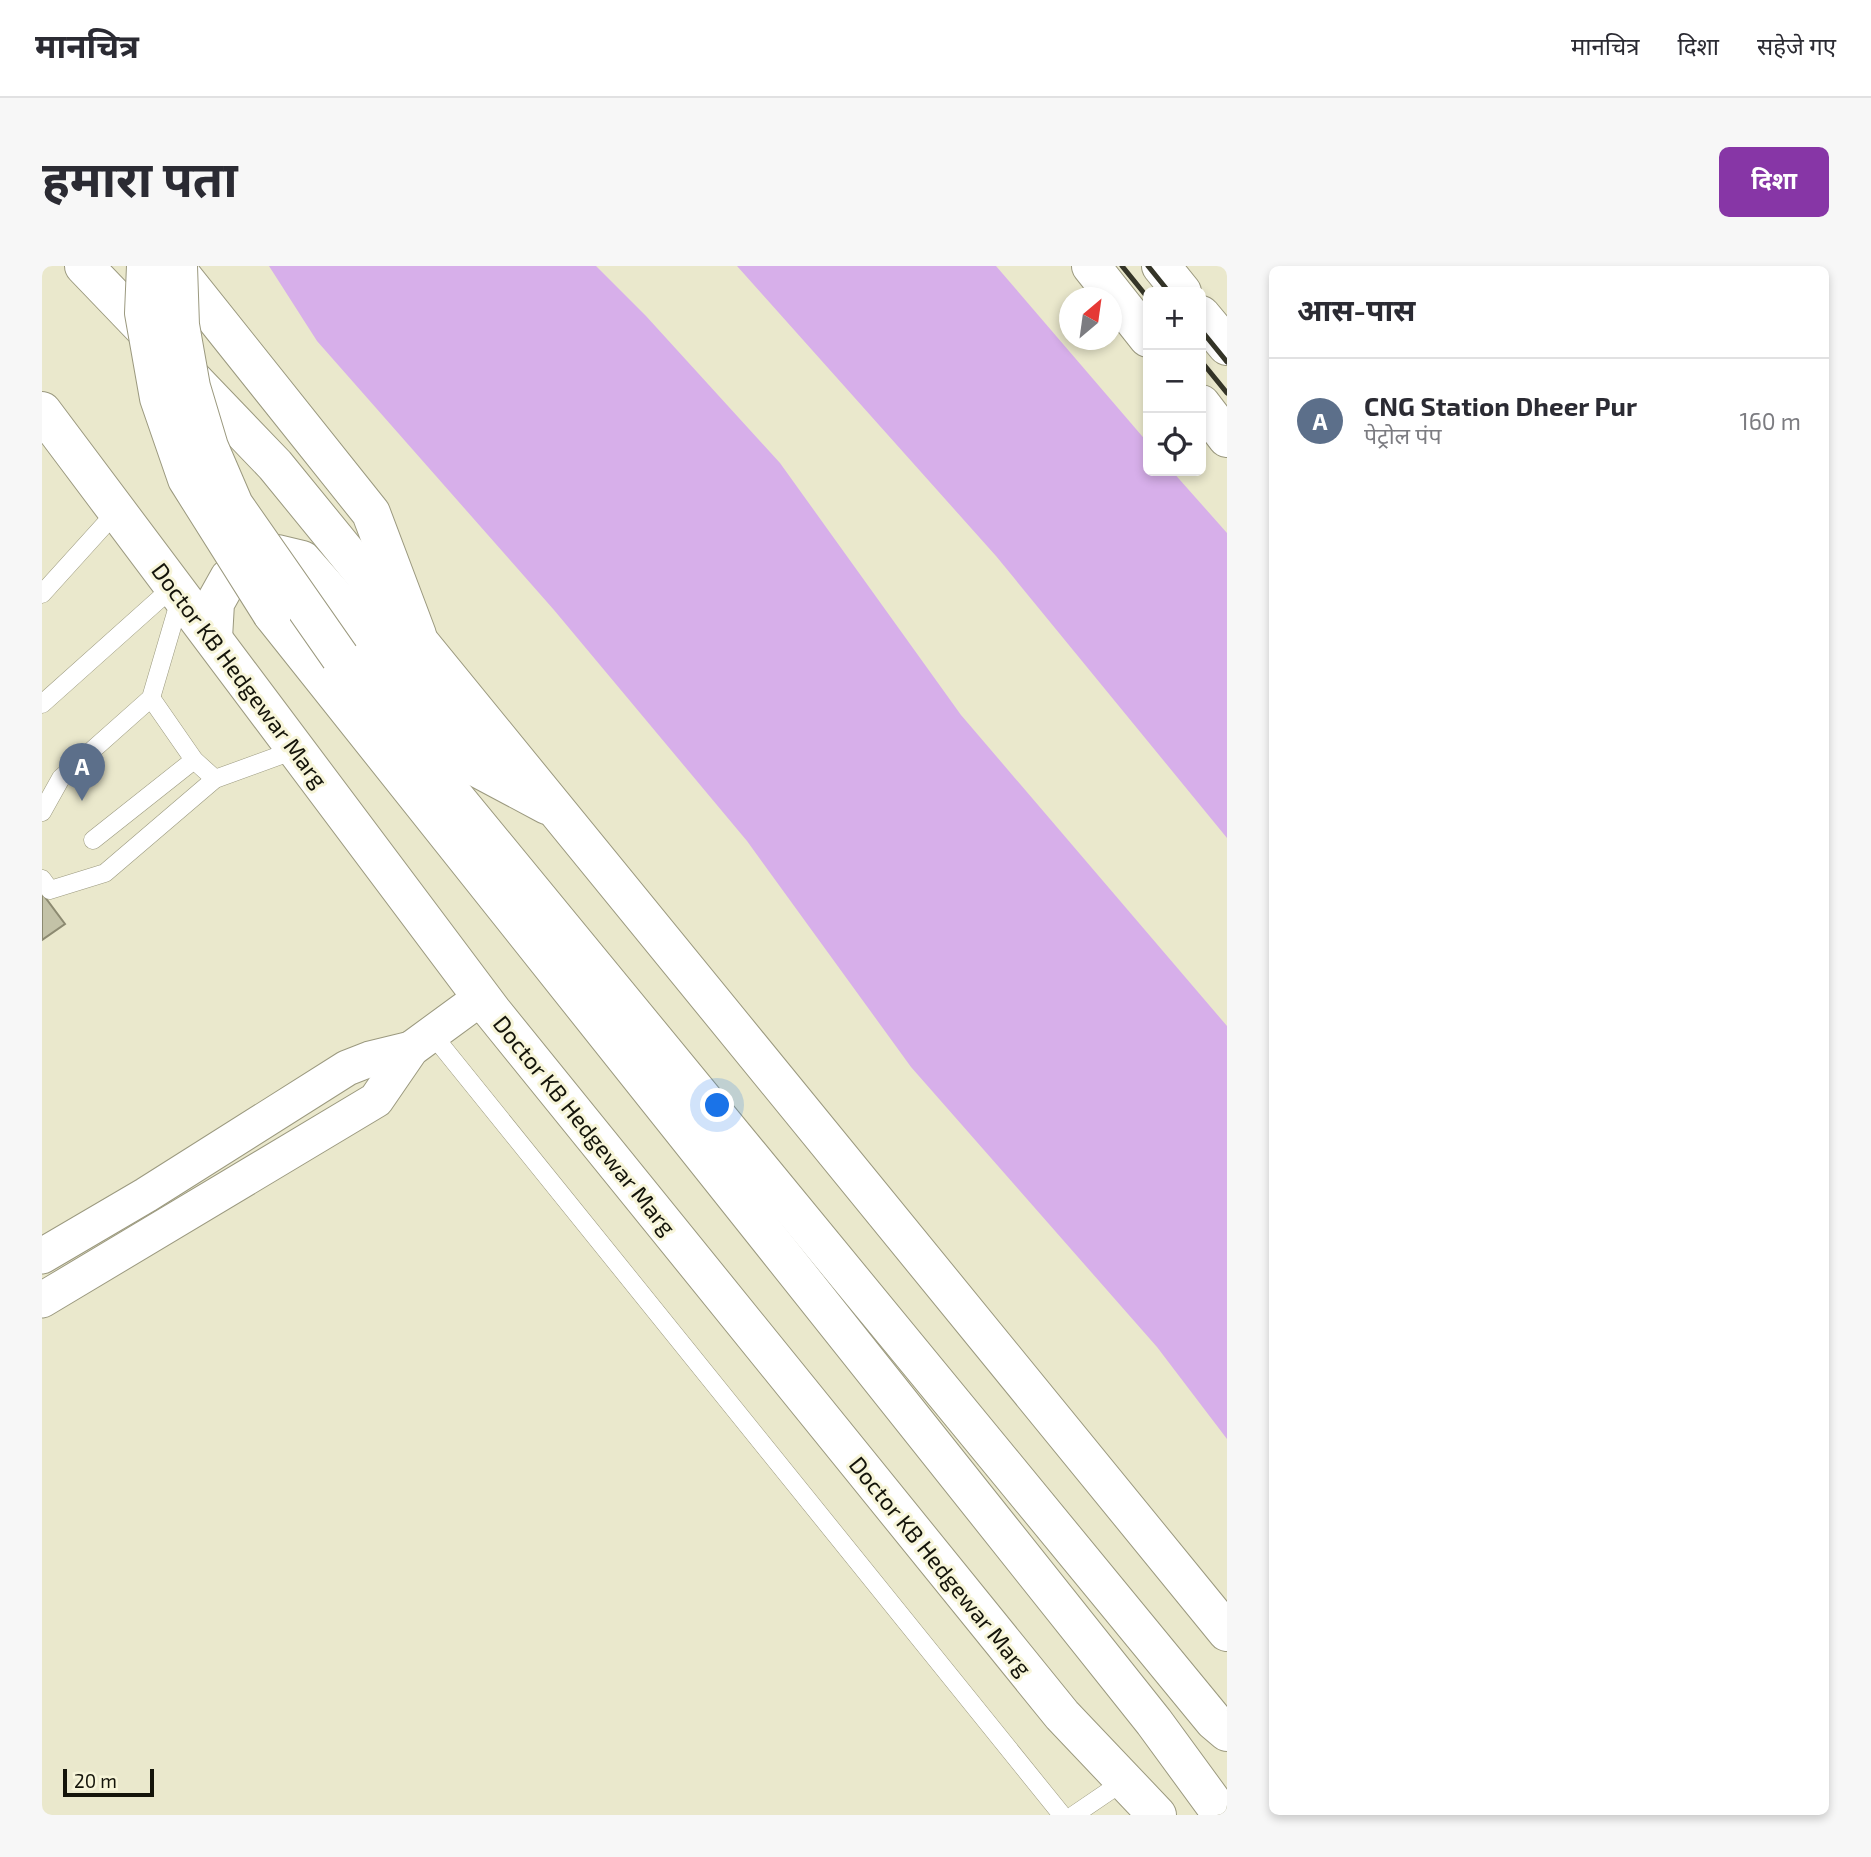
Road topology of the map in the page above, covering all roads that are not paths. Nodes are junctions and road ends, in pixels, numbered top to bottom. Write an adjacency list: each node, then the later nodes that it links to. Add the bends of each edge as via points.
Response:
1 (84, 266): 17 (main road, via 275,465)
2 (146, 266): 37 (main road, bridge, via 144,313 159,398 187,479 272,614 1099,1653)
3 (176, 266): 17 (main road, via 371,513); 32 (main road, bridge, via 191,387 209,447 234,505 340,657)
4 (1091, 266): 8 (main road)
5 (1161, 266): 6 (main road)
6 (1178, 287)
7 (1206, 321): 9 (main road)
8 (1143, 332)
9 (1227, 346)
10 (42, 411): 13 (main road, Doctor KB Hedgewar Marg)
11 (1206, 411): 12 (main road)
12 (1227, 438)
13 (117, 511): 14 (main road, Doctor KB Hedgewar Marg); 15 (lane)
14 (178, 591): 16 (main road, Doctor KB Hedgewar Marg); 18 (lane); 19 (lane)
15 (42, 594)
16 (213, 638): 20 (main road, Doctor KB Hedgewar Marg); 24 (main road, via 215,603 229,578 253,559 277,554 302,561 472,765)
17 (420, 642): 24 (main road)
18 (151, 698): 21 (lane); 23 (lane, via 61,778)
19 (42, 704)
20 (296, 750): 22 (lane); 27 (main road, Doctor KB Hedgewar Marg)
21 (194, 760): 22 (lane); 25 (lane)
22 (215, 779): 26 (lane, via 105,873 50,890)
23 (42, 812)
24 (561, 812): 31 (main road)
25 (93, 840)
26 (42, 879)
27 (482, 997): 28 (street); 33 (main road, Doctor KB Hedgewar Marg, via 1062,1715)
28 (421, 1042): 29 (street, via 347,1068); 30 (street, via 376,1100); 34 (lane)
29 (42, 1256)
30 (42, 1300)
31 (1227, 1632)
32 (1227, 1732)
33 (1124, 1781): 35 (lane); 36 (main road, Doctor KB Hedgewar Marg)
34 (1062, 1815)
35 (1074, 1815)
36 (1157, 1815)
37 (1222, 1815)

